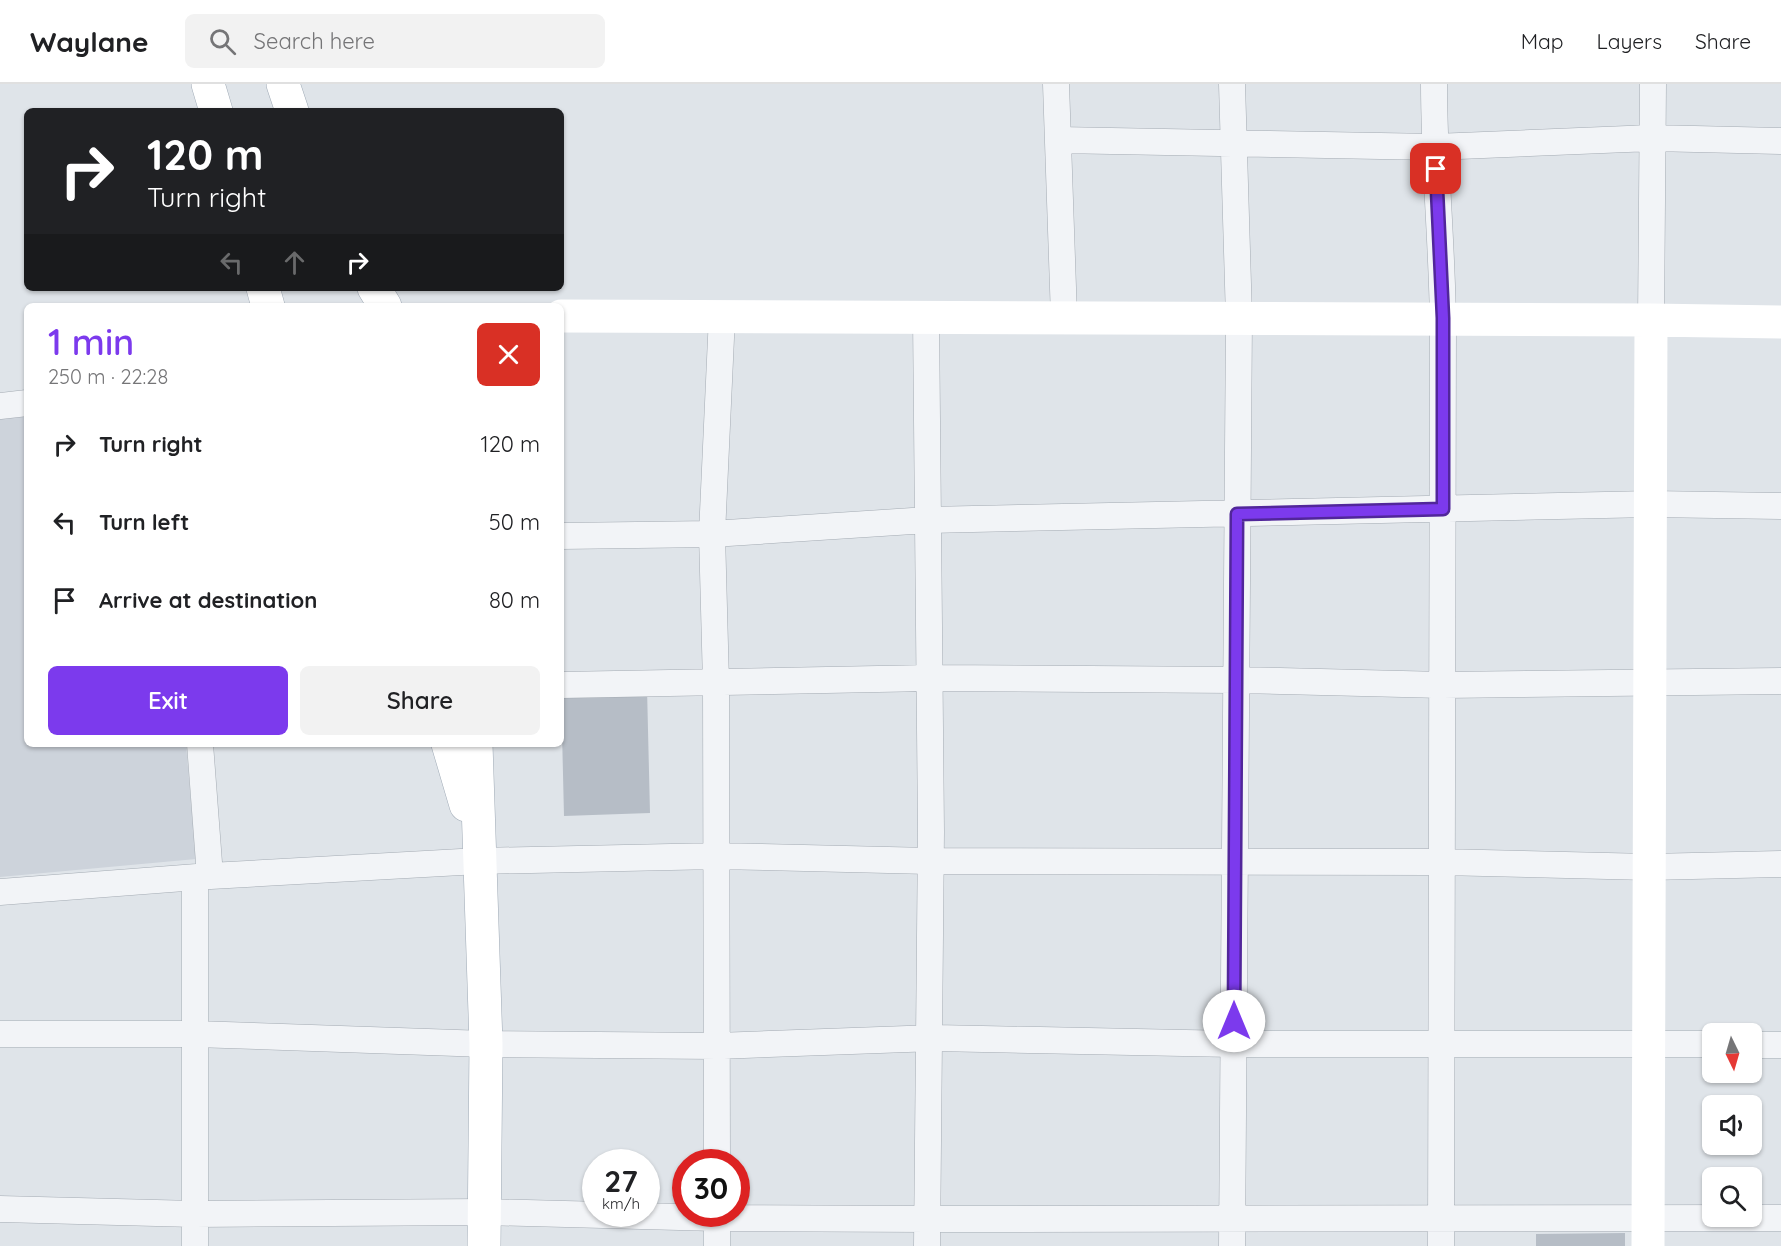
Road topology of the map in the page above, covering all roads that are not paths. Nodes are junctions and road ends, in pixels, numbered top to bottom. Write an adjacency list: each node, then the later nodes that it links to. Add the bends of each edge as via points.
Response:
1 (208, 84): 7 (street)
2 (283, 84): 8 (street)
3 (1056, 84): 10 (street)
4 (1232, 84): 12 (street)
5 (1434, 84): 13 (street)
6 (1653, 84): 9 (street)
7 (215, 108)
8 (291, 108)
9 (1652, 138): 11 (street); 13 (street); 20 (street)
10 (1058, 140): 12 (street); 17 (street)
11 (1781, 141)
12 (1234, 142): 13 (street); 18 (street)
13 (1435, 147): 19 (street)
14 (564, 316): 15 (street)
15 (722, 316): 16 (street); 29 (street)
16 (926, 317): 17 (street); 28 (street)
17 (1064, 317): 18 (street)
18 (1239, 318): 19 (street); 27 (street)
19 (1443, 318): 20 (street); 26 (street)
20 (1652, 320): 21 (street); 24 (street)
21 (1781, 322)
22 (24, 404): 23 (street)
23 (0, 406)
24 (1651, 504): 25 (street); 26 (street); 35 (street)
25 (1781, 506)
26 (1443, 509): 27 (street); 36 (street)
27 (1237, 514): 28 (street); 32 (street)
28 (928, 520): 29 (street); 31 (street)
29 (712, 534): 30 (street); 34 (street)
30 (564, 536)
31 (929, 678): 32 (street); 34 (street); 43 (street)
32 (1236, 680): 36 (street); 44 (street)
33 (1781, 681): 35 (street)
34 (716, 683): 37 (street); 42 (street)
35 (1650, 683): 36 (street); 47 (street)
36 (1443, 684): 45 (street)
37 (564, 685)
38 (200, 747): 48 (street)
39 (449, 747): 41 (street)
40 (476, 747): 41 (street)
41 (478, 854): 42 (street); 48 (street); 53 (street)
42 (717, 856): 43 (street); 60 (street)
43 (930, 861): 44 (street); 52 (street)
44 (1235, 862): 45 (street); 54 (street)
45 (1441, 862): 47 (street); 55 (street)
46 (1781, 864): 47 (street)
47 (1649, 867): 56 (street)
48 (202, 877): 49 (street); 51 (street)
49 (0, 892)
50 (0, 1034): 51 (street)
51 (195, 1034): 53 (street); 64 (street)
52 (929, 1038): 54 (street); 60 (street); 69 (street)
53 (486, 1044): 60 (street); 63 (street)
54 (1234, 1044): 55 (street); 70 (street)
55 (1440, 1044): 56 (street); 67 (street)
56 (1648, 1044): 57 (street); 72 (street)
57 (1702, 1044)
58 (1762, 1045): 59 (street)
59 (1781, 1045)
60 (717, 1046): 61 (street)
61 (717, 1149)
62 (0, 1209): 64 (street)
63 (484, 1212): 64 (street); 65 (street); 74 (street)
64 (195, 1214): 73 (street)
65 (672, 1215)
66 (750, 1216): 69 (street)
67 (1441, 1217): 70 (street); 72 (street); 78 (street)
68 (1781, 1218): 72 (street)
69 (928, 1219): 70 (street); 76 (street)
70 (1233, 1219): 77 (street)
71 (717, 1227): 75 (street)
72 (1648, 1232)
73 (195, 1246)
74 (484, 1246)
75 (717, 1246)
76 (927, 1246)
77 (1232, 1246)
78 (1441, 1246)

